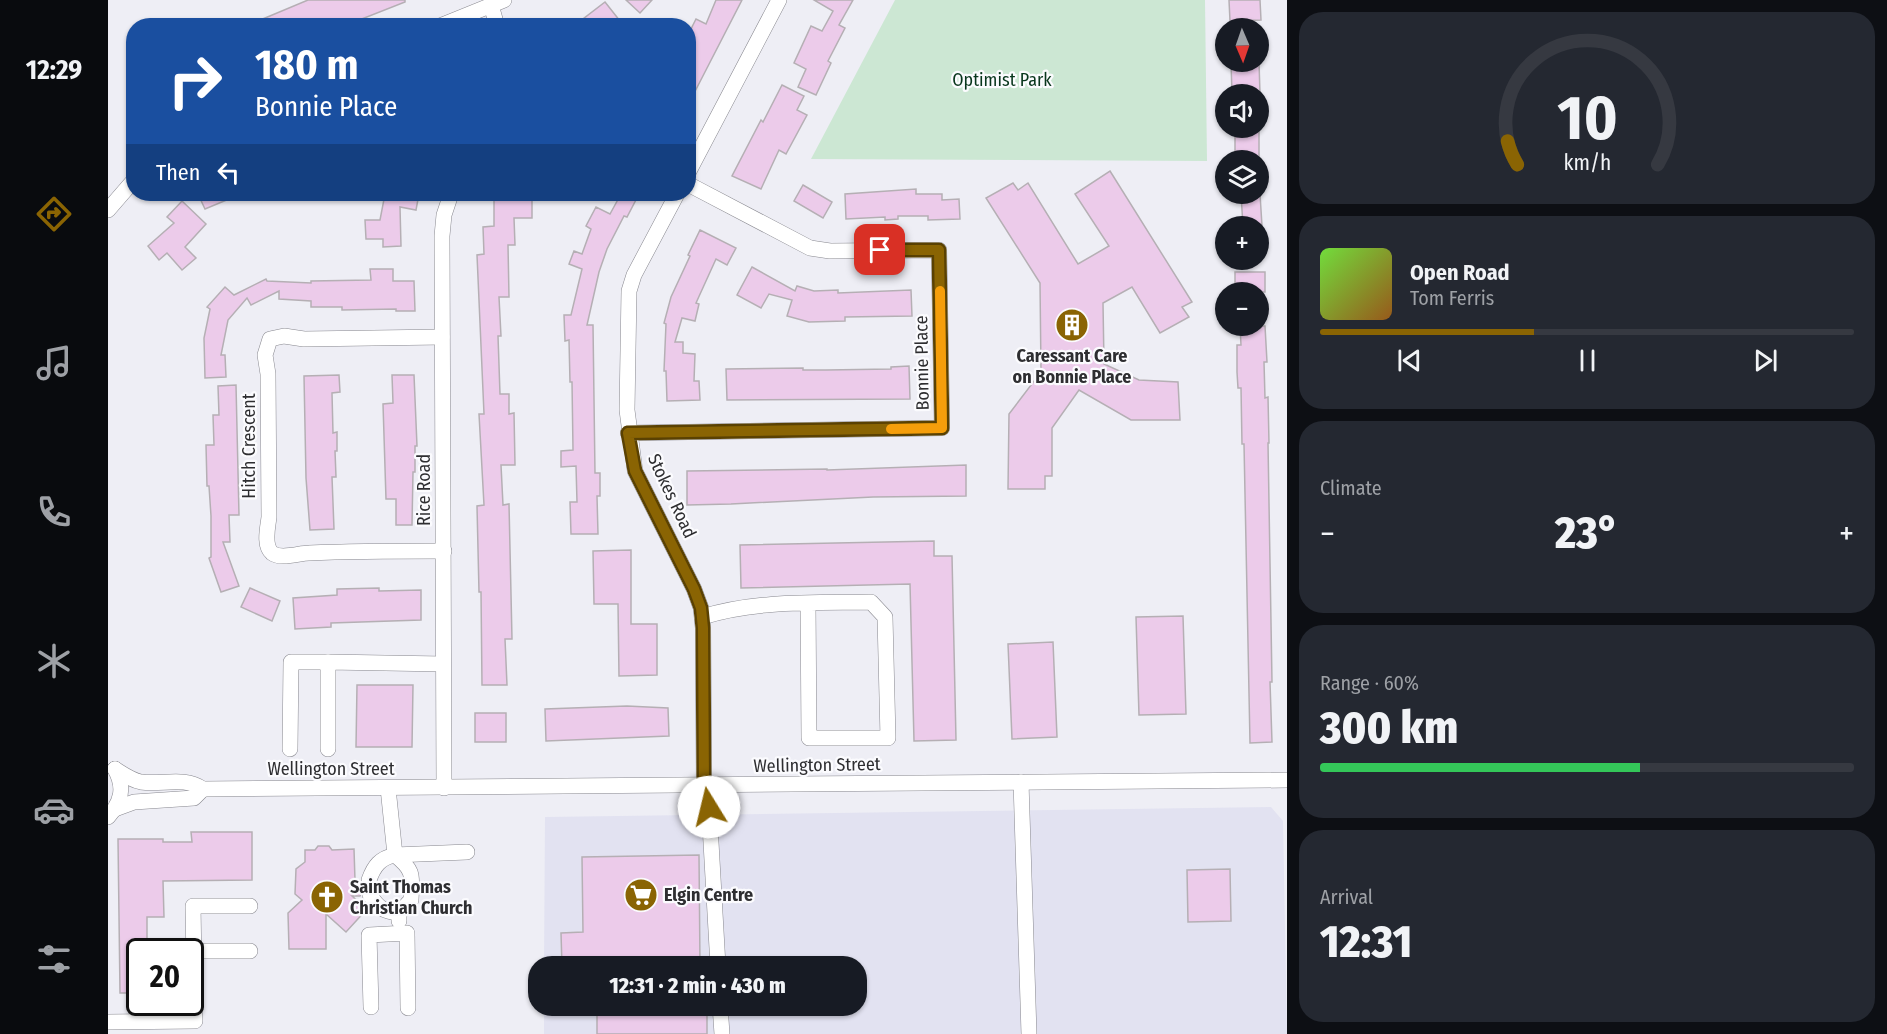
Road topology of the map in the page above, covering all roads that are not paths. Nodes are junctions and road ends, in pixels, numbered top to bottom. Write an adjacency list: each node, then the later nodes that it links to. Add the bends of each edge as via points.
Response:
1 (779, 0): 5 (street)
2 (498, 3): 3 (street); 4 (street)
3 (460, 18)
4 (497, 18)
5 (696, 157)
6 (696, 188): 12 (street, Bonnie Place, via 810,248 939,250 942,428)
7 (126, 189): 10 (street)
8 (449, 201): 11 (street, Rice Road, via 442,236)
9 (673, 201): 12 (street, Stokes Road, via 629,291)
10 (108, 210)
11 (442, 337): 13 (street, Rice Road); 13 (street, Hitch Crescent, via 284,336 270,339 265,355 267,544 272,552 279,555)
12 (628, 433): 15 (street, Stokes Road, via 635,471 694,589)
13 (444, 551): 17 (street, Rice Road)
14 (808, 603): 14 (street, via 871,602 885,617 888,738 809,738); 15 (street, via 765,604)
15 (702, 617): 23 (street, Stokes Road)
16 (328, 662): 17 (street); 18 (street, via 291,662); 19 (street)
17 (443, 664): 25 (street, Rice Road)
18 (290, 749)
19 (328, 749)
20 (112, 765): 26 (street, Wellington Street, via 125,776 142,782 193,782); 27 (street, via 122,790)
21 (1287, 780): 22 (street, Wellington Street)
22 (1021, 782): 23 (street, Wellington Street); 43 (street)
23 (704, 785): 25 (street, Wellington Street); 36 (street, Stokes Road, via 709,807)
24 (388, 788): 25 (street, Wellington Street); 26 (street, Wellington Street); 29 (street)
25 (444, 788)
26 (203, 789): 27 (street, Wellington Street, via 194,798 134,802)
27 (112, 813)
28 (467, 852): 29 (street)
29 (395, 855): 31 (street, via 408,866 412,876 411,900); 31 (street, via 378,862 369,888 377,907)
30 (250, 906): 33 (street, via 193,906)
31 (399, 914): 32 (street)
32 (399, 934): 37 (street, via 369,935); 38 (street, via 407,933)
33 (194, 938)
34 (204, 951): 35 (street)
35 (249, 951)
36 (717, 956)
37 (371, 1007)
38 (408, 1008)
39 (195, 1016): 41 (street, via 195,1021)
40 (721, 1016): 42 (street)
41 (108, 1022)
42 (722, 1034)
43 (1029, 1034)

